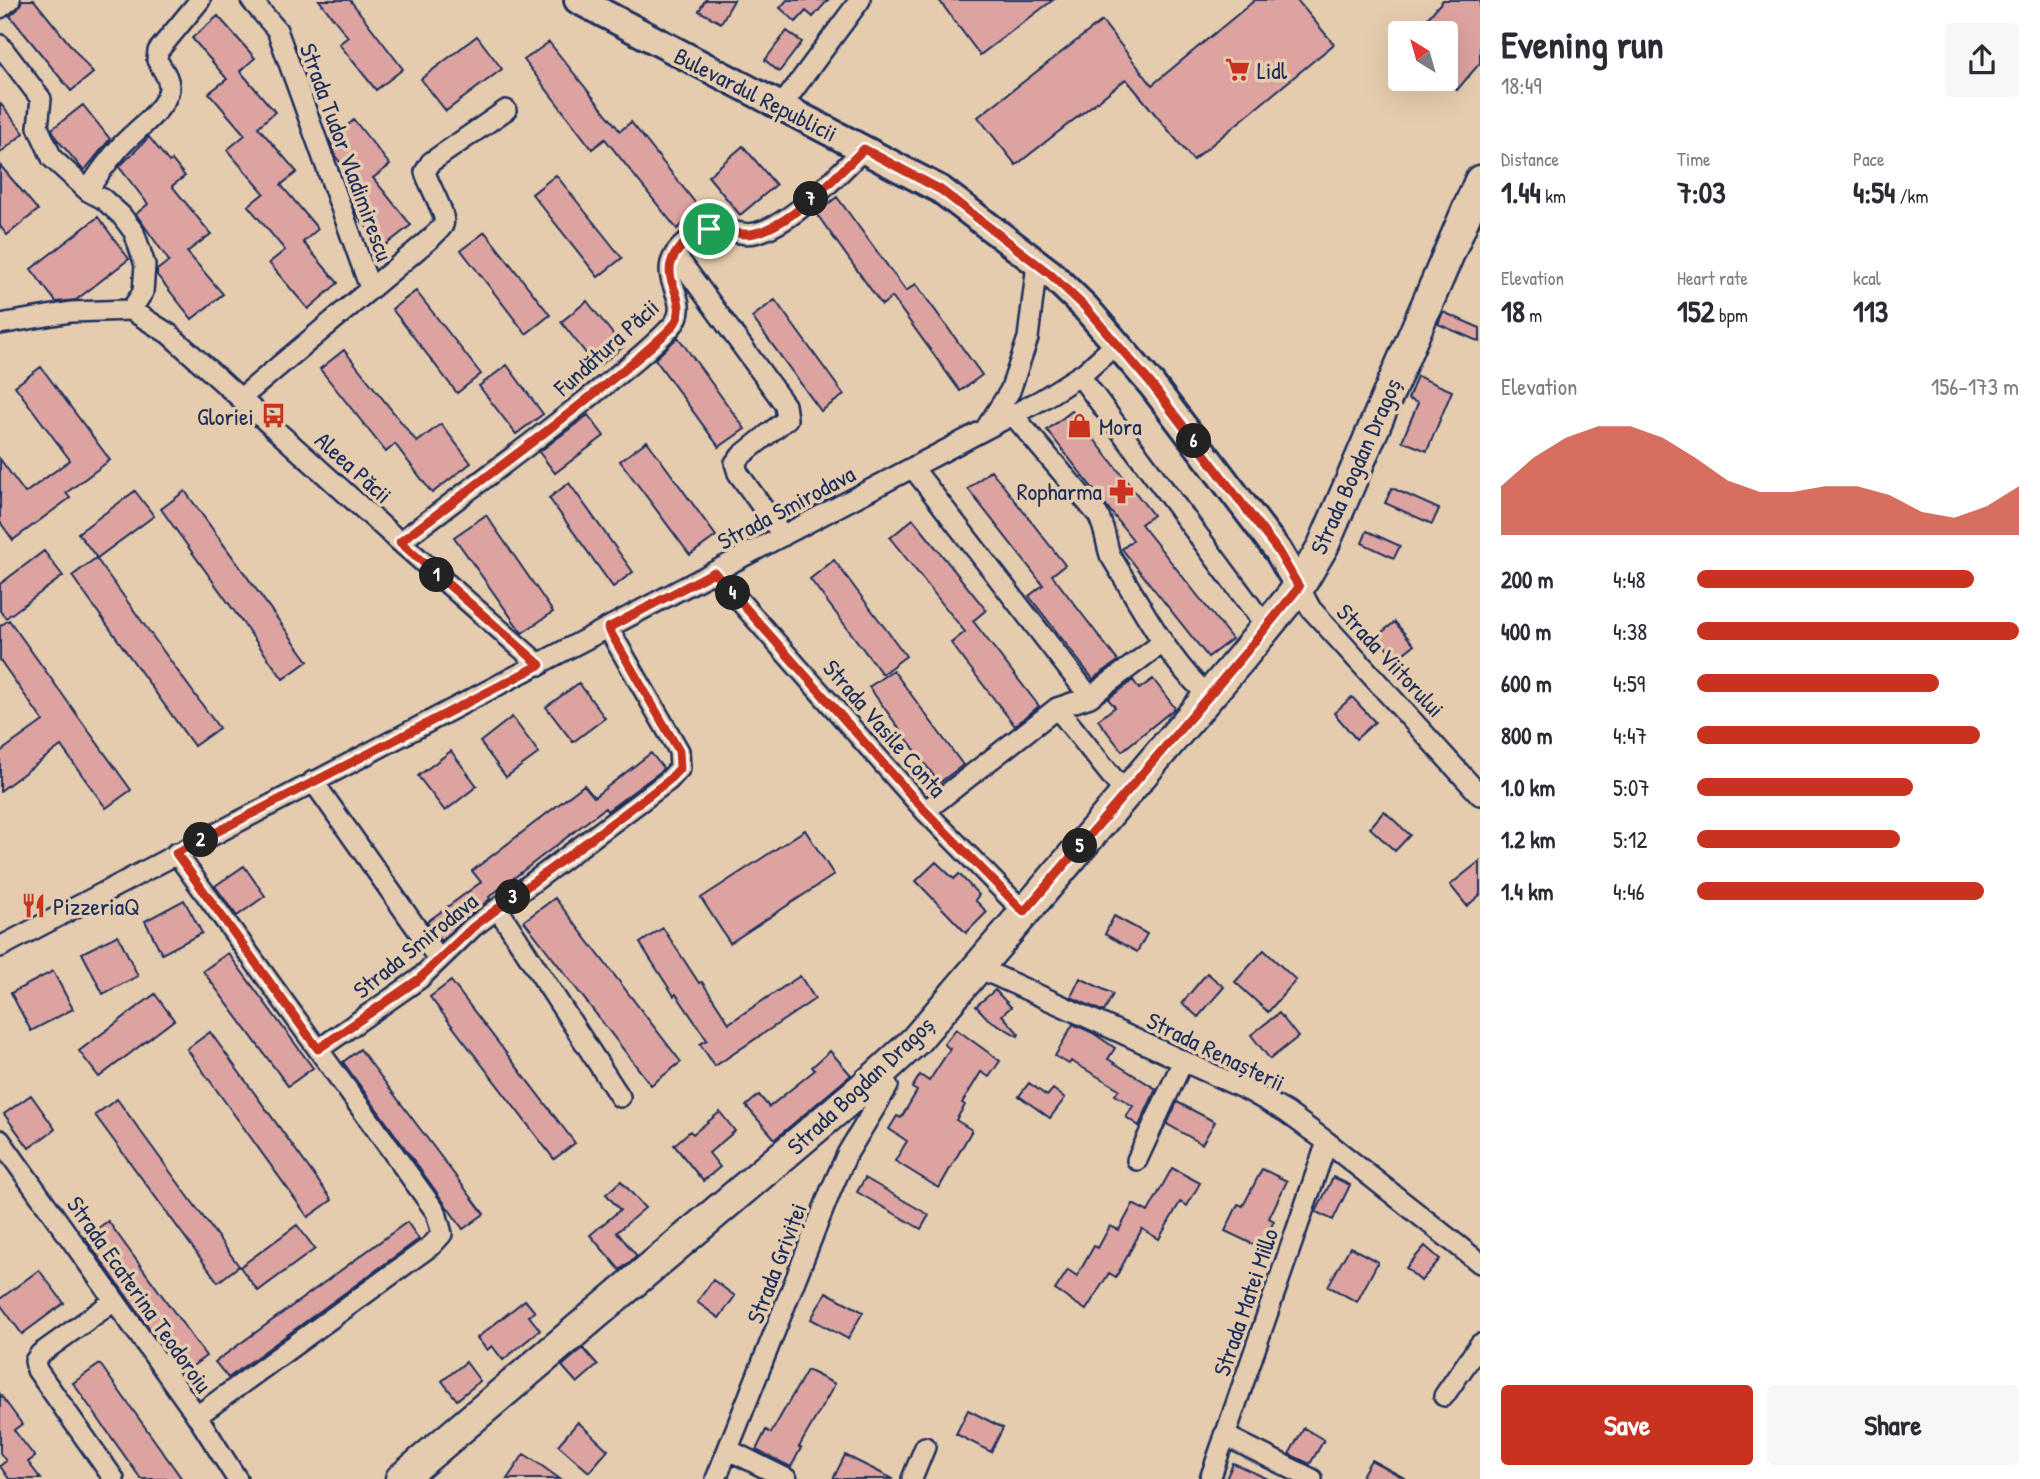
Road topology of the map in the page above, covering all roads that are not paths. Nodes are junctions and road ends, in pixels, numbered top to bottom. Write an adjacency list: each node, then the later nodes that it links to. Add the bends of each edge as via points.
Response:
1 (10, 0): 6 (street)
2 (200, 0): 12 (street, via 158,51 157,60 169,81 162,106 120,147)
3 (251, 0): 15 (street, Strada Tudor Vladimirescu, via 277,30)
4 (578, 0): 8 (main road, Bulevardul Republicii)
5 (860, 0): 8 (street)
6 (0, 8)
7 (0, 46): 12 (street, via 41,99 38,127 52,158)
8 (780, 108): 10 (main road, Bulevardul Republicii)
9 (506, 110): 15 (street, via 432,162 425,172 445,216 444,224)
10 (864, 149): 13 (street, via 807,204 780,221 754,233 709,229); 14 (main road, Bulevardul Republicii, via 941,190)
11 (1480, 181): 27 (main road, Strada Bogdan Dragoș, via 1323,546)
12 (88, 191): 16 (street, via 121,215 134,232 145,265 143,292)
13 (675, 254): 24 (street, via 785,405 787,419 735,463); 25 (street, Fundătura Păcii, via 669,277 680,303 679,317 671,327 559,422)
14 (1037, 264): 18 (main road, Bulevardul Republicii); 22 (street, Strada Smirodava, via 1028,338 1010,391)
15 (370, 288): 20 (street)
16 (131, 310): 17 (street, via 71,312); 20 (street, Aleea Păcii, via 169,334)
17 (0, 324)
18 (1117, 343): 19 (street, Strada Smirodava); 27 (main road, Bulevardul Republicii, via 1278,551)
19 (1080, 376): 21 (street, Strada Smirodava); 28 (street)
20 (240, 398): 25 (street, Aleea Păcii)
21 (1013, 415): 22 (street, Strada Smirodava); 30 (street, via 1098,514 1110,555)
22 (986, 429): 23 (street, Strada Smirodava)
23 (913, 468): 24 (street, Strada Smirodava); 33 (street)
24 (783, 536): 26 (street, Strada Smirodava)
25 (400, 542): 31 (street, Aleea Păcii)
26 (714, 572): 29 (street, Strada Smirodava); 38 (street, Strada Vasile Conta)
27 (1299, 587): 28 (main road, Strada Bogdan Dragoș); 37 (street, Strada Viitorului, via 1311,609)
28 (1268, 624): 32 (main road, Strada Bogdan Dragoș)
29 (608, 628): 31 (street, Strada Smirodava); 40 (street, Strada Smirodava, via 679,751 680,768)
30 (1163, 642): 32 (street); 33 (street)
31 (540, 665): 35 (street, Strada Smirodava)
32 (1209, 695): 36 (main road, Strada Bogdan Dragoș)
33 (1090, 697): 34 (street)
34 (1057, 709): 36 (street); 38 (street)
35 (313, 781): 39 (street, Strada Smirodava); 43 (street)
36 (1127, 790): 41 (main road, Strada Bogdan Dragoș)
37 (1480, 795)
38 (925, 811): 41 (street, Strada Vasile Conta)
39 (176, 853): 42 (street, Strada Smirodava); 45 (street)
40 (498, 909): 43 (street, Strada Smirodava); 48 (street)
41 (1024, 912): 44 (main road, Strada Bogdan Dragoș)
42 (0, 947)
43 (439, 960): 45 (street, Strada Smirodava)
44 (979, 964): 46 (street, Strada Renașterii, via 989,974); 47 (main road, Strada Bogdan Dragoș, via 916,1040)
45 (318, 1049): 56 (street, via 436,1212 442,1234)
46 (1183, 1061): 50 (street, Strada Renașterii, via 1250,1091); 51 (street)
47 (878, 1074): 59 (street, Strada Griviței, via 888,1086 831,1190); 62 (main road, Strada Bogdan Dragoș)
48 (620, 1097)
49 (0, 1140): 53 (street, Strada Ecaterina Teodoroiu)
50 (1327, 1142): 52 (street, Strada Renașterii); 57 (street, Strada Matei Millo)
51 (1138, 1160)
52 (1480, 1263)
53 (114, 1301): 56 (street, Strada Ecaterina Teodoroiu); 60 (street, via 35,1361)
54 (1480, 1344): 55 (street)
55 (1444, 1396)
56 (197, 1416): 61 (street, Strada Ecaterina Teodoroiu)
57 (1224, 1435): 66 (street, Strada Matei Millo); 67 (street)
58 (925, 1447): 65 (street)
59 (729, 1450): 63 (street, Strada Griviței); 64 (street)
60 (114, 1479)
61 (237, 1479)
62 (401, 1479)
63 (716, 1479)
64 (787, 1479)
65 (912, 1479)
66 (1210, 1479)
67 (1312, 1479)

